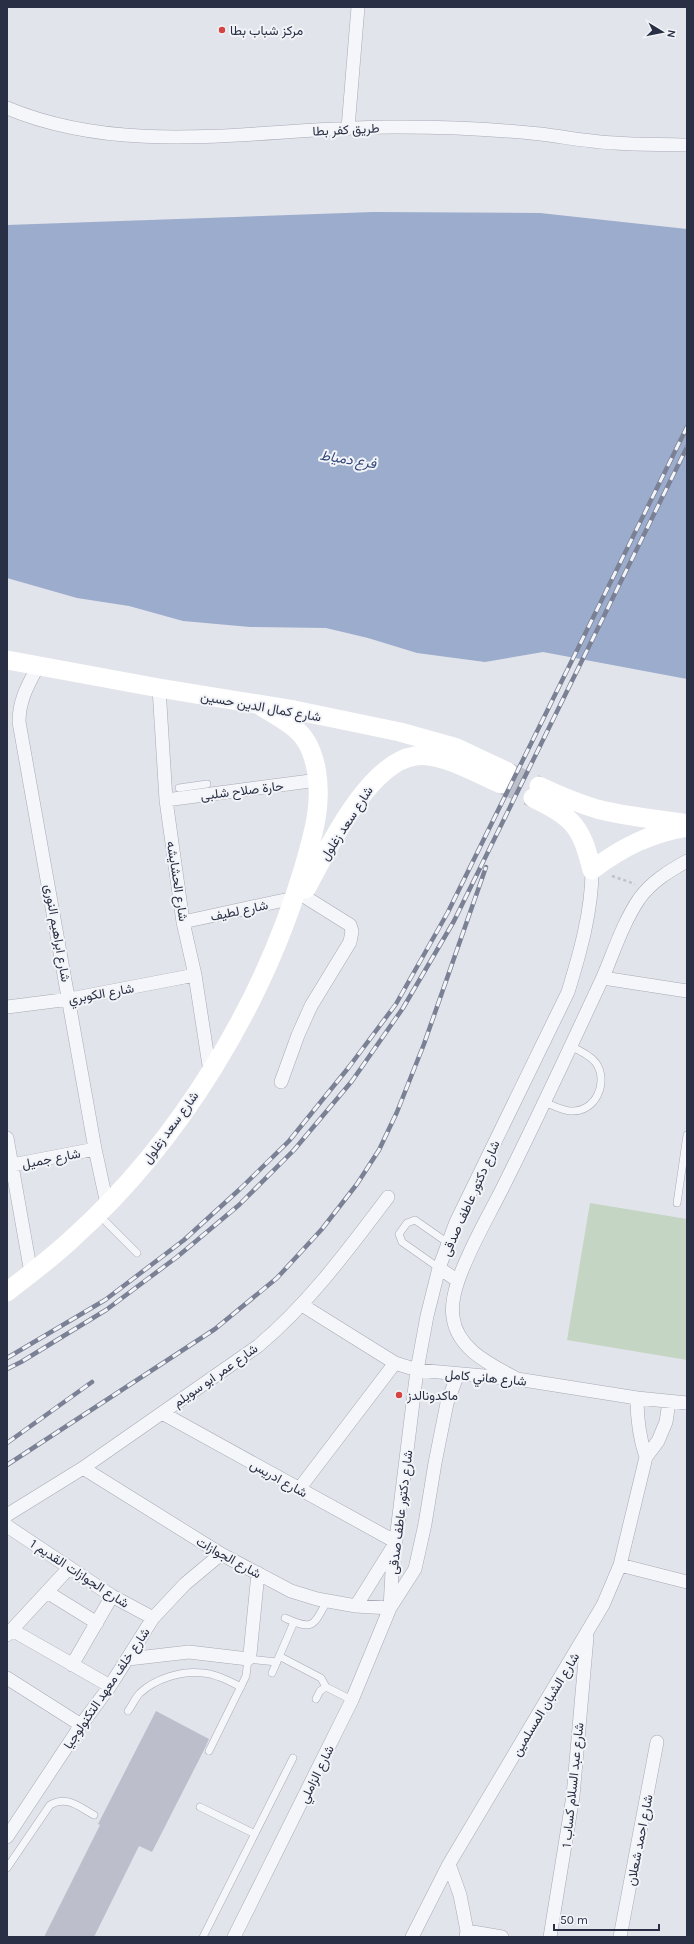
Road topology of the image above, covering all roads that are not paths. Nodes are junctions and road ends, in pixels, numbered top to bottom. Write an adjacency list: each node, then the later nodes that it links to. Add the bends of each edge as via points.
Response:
1 (358, 7): 3 (street)
2 (7, 108): 3 (street, طريق كفر بطا, via 80,128 141,136 193,137)
3 (348, 128): 4 (street, طريق كفر بطا, via 485,129 616,143)
4 (687, 145)
5 (7, 660): 6 (main road, شارع كمال الدين حسين)
6 (38, 666): 7 (main road, شارع كمال الدين حسين); 23 (street, شارع ابراهيم النورى, via 22,696 19,722)
7 (159, 688): 8 (main road, شارع كمال الدين حسين); 14 (street, شارع الحشايشه)
8 (261, 706): 9 (main road, شارع كمال الدين حسين, via 339,719 431,740 457,748); 10 (main road, شارع سعد زغلول, via 293,727 306,740 313,756)
9 (505, 778): 18 (main road, شارع سعد زغلول, via 447,760 416,756 389,767 373,781 358,800)
10 (318, 780): 13 (street, حارة صلاح شلبى); 18 (main road, شارع سعد زغلول, via 318,816)
11 (207, 784): 13 (lane)
12 (179, 788): 13 (lane)
13 (191, 791): 14 (street, حارة صلاح شلبى)
14 (166, 800): 19 (street, شارع الحشايشه)
15 (687, 825): 17 (main road, via 641,839 615,852); 17 (main road, شارع دكتور عاطف صدقى, via 623,815 536,792 576,827 585,842)
16 (687, 862): 21 (street, شارع دكتور عاطف صدقى, via 670,870 640,898 629,915)
17 (592, 870): 36 (street, شارع دكتور عاطف صدقى, via 592,887 585,926 568,992)
18 (298, 897): 19 (street, شارع لطيف); 26 (main road, شارع سعد زغلول, via 255,995); 27 (street, via 350,925 352,936 311,1006 298,1034)
19 (184, 922): 20 (street, شارع الحشايشه)
20 (195, 975): 23 (street, شارع الكوبري); 26 (street, شارع الحشايشه)
21 (603, 978): 22 (street); 25 (street, شارع دكتور عاطف صدقى)
22 (687, 991)
23 (70, 999): 24 (street, شارع الكوبري); 31 (street, شارع ابراهيم النورى)
24 (7, 1007)
25 (570, 1046): 28 (street, شارع دكتور عاطف صدقى); 28 (lane, via 595,1061 602,1077 599,1094 592,1104 571,1111)
26 (210, 1072): 35 (main road, شارع سعد زغلول, via 176,1124 128,1183)
27 (282, 1082)
28 (544, 1102): 40 (street, شارع دكتور عاطف صدقى, via 474,1242)
29 (687, 1135): 34 (lane)
30 (7, 1138): 32 (street)
31 (95, 1149): 32 (street, شارع جميل); 35 (street, شارع ابراهيم النورى)
32 (9, 1166): 39 (street)
33 (388, 1196): 42 (street, شارع عمر ابو سويلم, via 322,1283)
34 (677, 1203)
35 (102, 1209): 37 (lane); 39 (main road, شارع سعد زغلول, via 74,1237)
36 (448, 1243): 38 (street, شارع دكتور عاطف صدقى); 38 (lane, via 414,1220 406,1222 398,1234 402,1242)
37 (137, 1253)
38 (439, 1268): 40 (street); 44 (street, شارع دكتور عاطف صدقى)
39 (31, 1273): 41 (main road, شارع سعد زغلول)
40 (458, 1281): 46 (street, شارع دكتور عاطف صدقى, via 453,1301 453,1317 459,1336 470,1350)
41 (7, 1292)
42 (302, 1305): 43 (street, شارع هاني كامل); 50 (street, شارع عمر ابو سويلم, via 258,1346)
43 (395, 1363): 44 (street, شارع هاني كامل); 53 (street)
44 (417, 1370): 45 (street, شارع هاني كامل); 56 (street, شارع دكتور عاطف صدقى)
45 (458, 1374): 46 (street, شارع هاني كامل); 66 (street, شارع دكتور عاطف صدقى, via 447,1403 415,1569)
46 (517, 1379): 47 (street, شارع هاني كامل)
47 (637, 1398): 48 (street, شارع هاني كامل); 51 (street, شارع الشبان المسلمين, via 639,1432)
48 (669, 1402): 49 (street, شارع هاني كامل); 51 (street, شارع الشبان المسلمين, via 666,1422 658,1441)
49 (687, 1403)
50 (162, 1413): 52 (street, شارع عمر ابو سويلم); 53 (street, شارع ادريس)
51 (646, 1457): 58 (street, شارع الشبان المسلمين)
52 (83, 1468): 54 (street, شارع عمر ابو سويلم); 57 (street, شارع الجوازات)
53 (300, 1489): 56 (street, شارع ادريس)
54 (7, 1515)
55 (7, 1526): 59 (street, شارع الجوازات القديم 1)
56 (396, 1542): 65 (street); 66 (street, شارع دكتور عاطف صدقى)
57 (221, 1554): 60 (street, شارع الجوازات); 67 (street, شارع خلف معهد التكنولوجيا, via 185,1584)
58 (620, 1564): 61 (street); 72 (street, شارع الشبان المسلمين, via 603,1605)
59 (69, 1568): 62 (street); 63 (street, شارع الجوازات القديم 1)
60 (258, 1573): 64 (street, شارع الجوازات, via 291,1591); 74 (street)
61 (687, 1582)
62 (47, 1592): 70 (street); 71 (street)
63 (112, 1596): 67 (street, شارع الجوازات القديم 1); 70 (street)
64 (327, 1601): 65 (street, شارع الجوازات); 69 (lane, via 313,1624 307,1626)
65 (356, 1606): 66 (street, شارع الجوازات)
66 (390, 1608): 83 (street, شارع الزاملي)
67 (154, 1618): 73 (street, شارع خلف معهد التكنولوجيا)
68 (285, 1618): 69 (lane)
69 (294, 1622): 75 (lane)
70 (97, 1623): 76 (street)
71 (9, 1632): 76 (street)
72 (587, 1633): 93 (street, شارع الشبان المسلمين); 100 (street, شارع عبد السلام كساب 1, via 572,1796)
73 (128, 1659): 74 (street, via 189,1652); 79 (street, شارع خلف معهد التكنولوجيا)
74 (248, 1659): 75 (lane); 80 (lane, via 246,1676)
75 (278, 1659): 77 (lane); 81 (lane, via 321,1678)
76 (72, 1664): 79 (street)
77 (272, 1673)
78 (7, 1678): 85 (street)
79 (110, 1686): 85 (street, شارع خلف معهد التكنولوجيا)
80 (241, 1687): 84 (lane, via 217,1676 190,1672 156,1681 140,1694); 87 (lane)
81 (326, 1688): 82 (lane, via 320,1690); 83 (lane)
82 (316, 1699)
83 (352, 1700): 97 (street, شارع الزاملي)
84 (128, 1711)
85 (81, 1725): 92 (street, شارع خلف معهد التكنولوجيا)
86 (657, 1742): 101 (street, شارع احمد شعلان)
87 (209, 1752)
88 (293, 1758): 91 (lane)
89 (200, 1807): 91 (lane)
90 (94, 1815): 94 (lane, via 65,1800 50,1805)
91 (254, 1834): 96 (lane)
92 (7, 1837)
93 (449, 1864): 95 (street, via 460,1895); 98 (street, شارع الشبان المسلمين)
94 (7, 1868)
95 (467, 1934): 99 (street)
96 (203, 1937)
97 (234, 1937)
98 (412, 1937)
99 (502, 1937)
100 (550, 1937)
101 (620, 1937)

